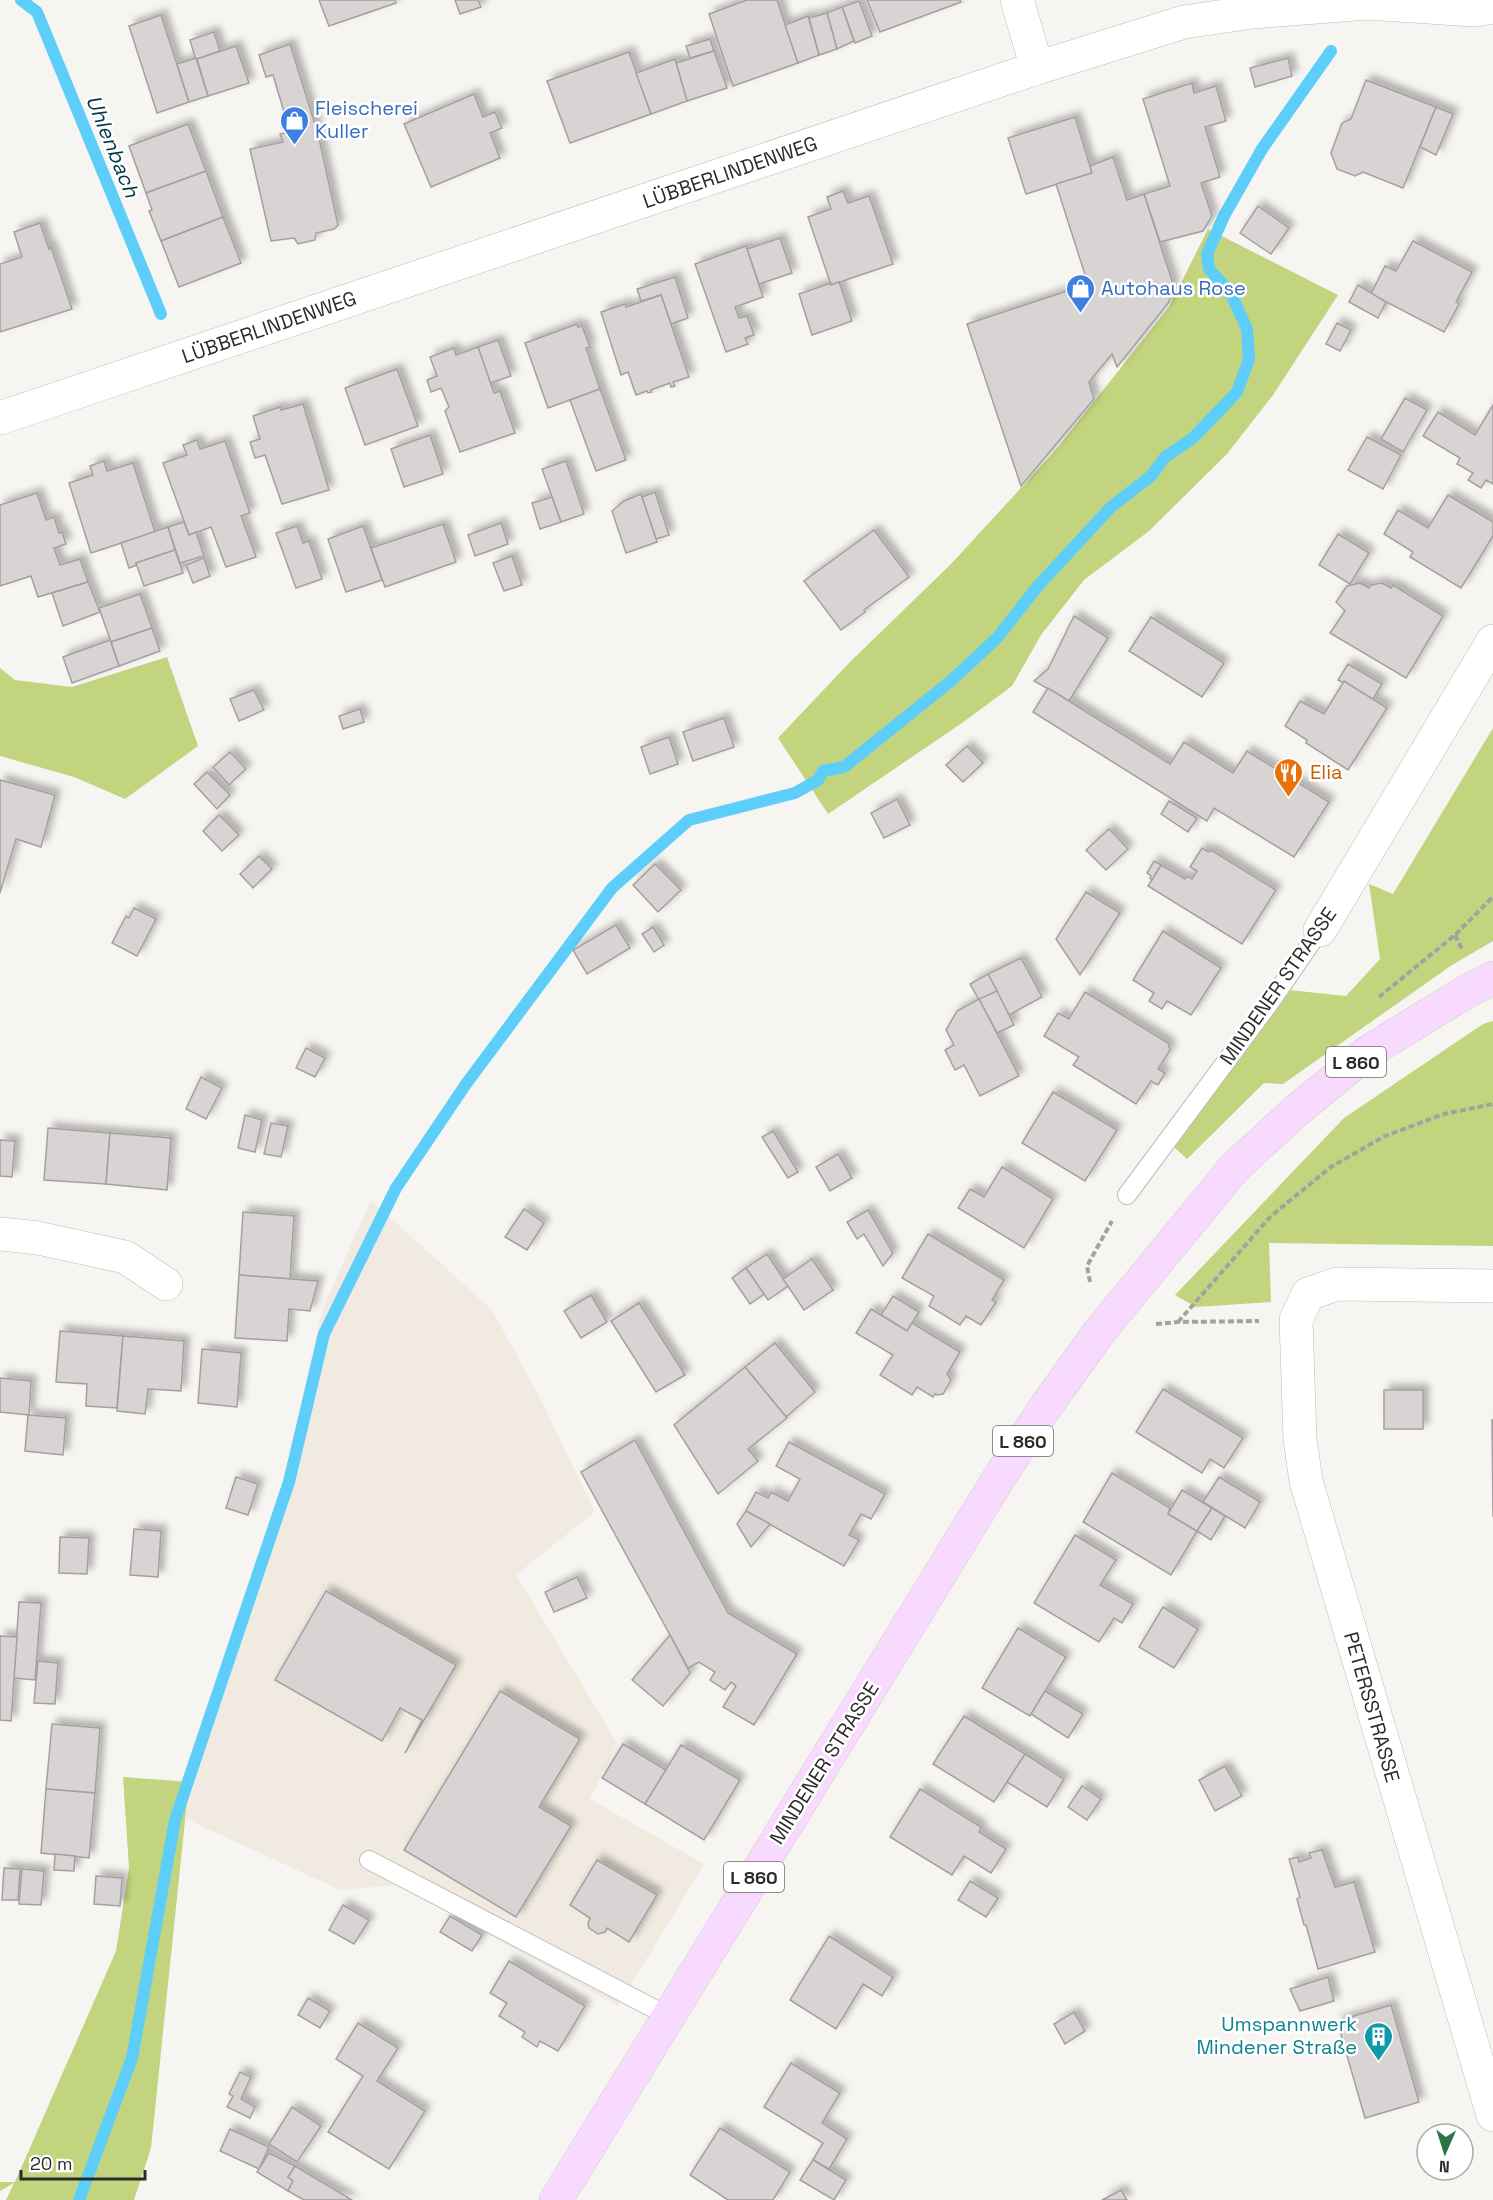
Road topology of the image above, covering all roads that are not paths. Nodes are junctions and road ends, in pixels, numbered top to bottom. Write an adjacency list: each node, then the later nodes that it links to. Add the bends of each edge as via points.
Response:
1 (1017, 0): 4 (street)
2 (1253, 6): 3 (street, LÜBBERLINDENWEG, via 1366,3); 4 (street, LÜBBERLINDENWEG, via 1184,22)
3 (1487, 11)
4 (1037, 68): 5 (street, LÜBBERLINDENWEG)
5 (0, 418)
6 (1493, 641): 7 (street, MINDENER STRASSE)
7 (1320, 930): 9 (lane, MINDENER STRASSE)
8 (1493, 978): 14 (main road, MINDENER STRASSE / L 860, via 1368,1052 1296,1111 1235,1167 1100,1331 999,1478)
9 (1127, 1195)
10 (0, 1234): 11 (street, via 125,1257)
11 (166, 1284)
12 (1493, 1286): 15 (street, PETERSSTRASSE, via 1337,1284 1302,1307 1300,1439 1306,1481)
13 (369, 1860): 14 (lane)
14 (668, 2016): 16 (main road, MINDENER STRASSE / L 860)
15 (1493, 2115)
16 (556, 2200)

